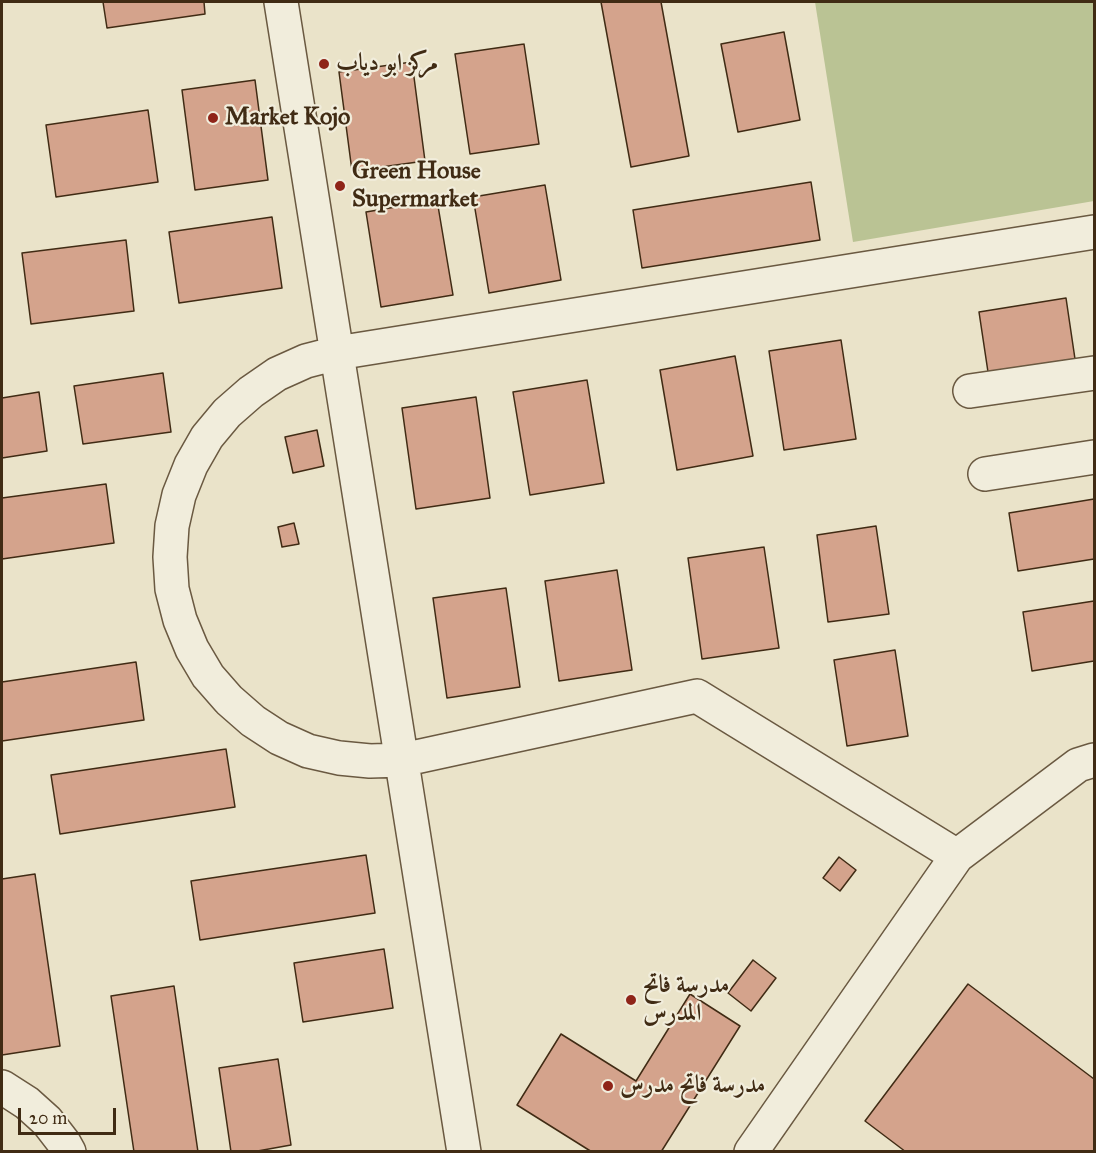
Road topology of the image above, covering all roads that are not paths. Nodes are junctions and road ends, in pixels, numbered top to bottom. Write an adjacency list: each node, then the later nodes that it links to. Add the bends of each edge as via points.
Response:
1 (281, 2): 3 (street)
2 (1095, 232): 3 (street)
3 (337, 353): 8 (street); 8 (street, via 277,374 250,392 207,437 179,495 172,526 172,589 192,649 208,676 253,721 308,751 349,759)
4 (1095, 373): 5 (street)
5 (970, 391)
6 (1095, 457): 7 (street)
7 (985, 474)
8 (402, 760): 10 (street, via 697,696); 13 (street)
9 (1095, 760): 10 (street, via 1078,765)
10 (957, 856): 14 (street)
11 (2, 1087): 12 (street, via 47,1121)
12 (69, 1152)
13 (464, 1152)
14 (751, 1152)

